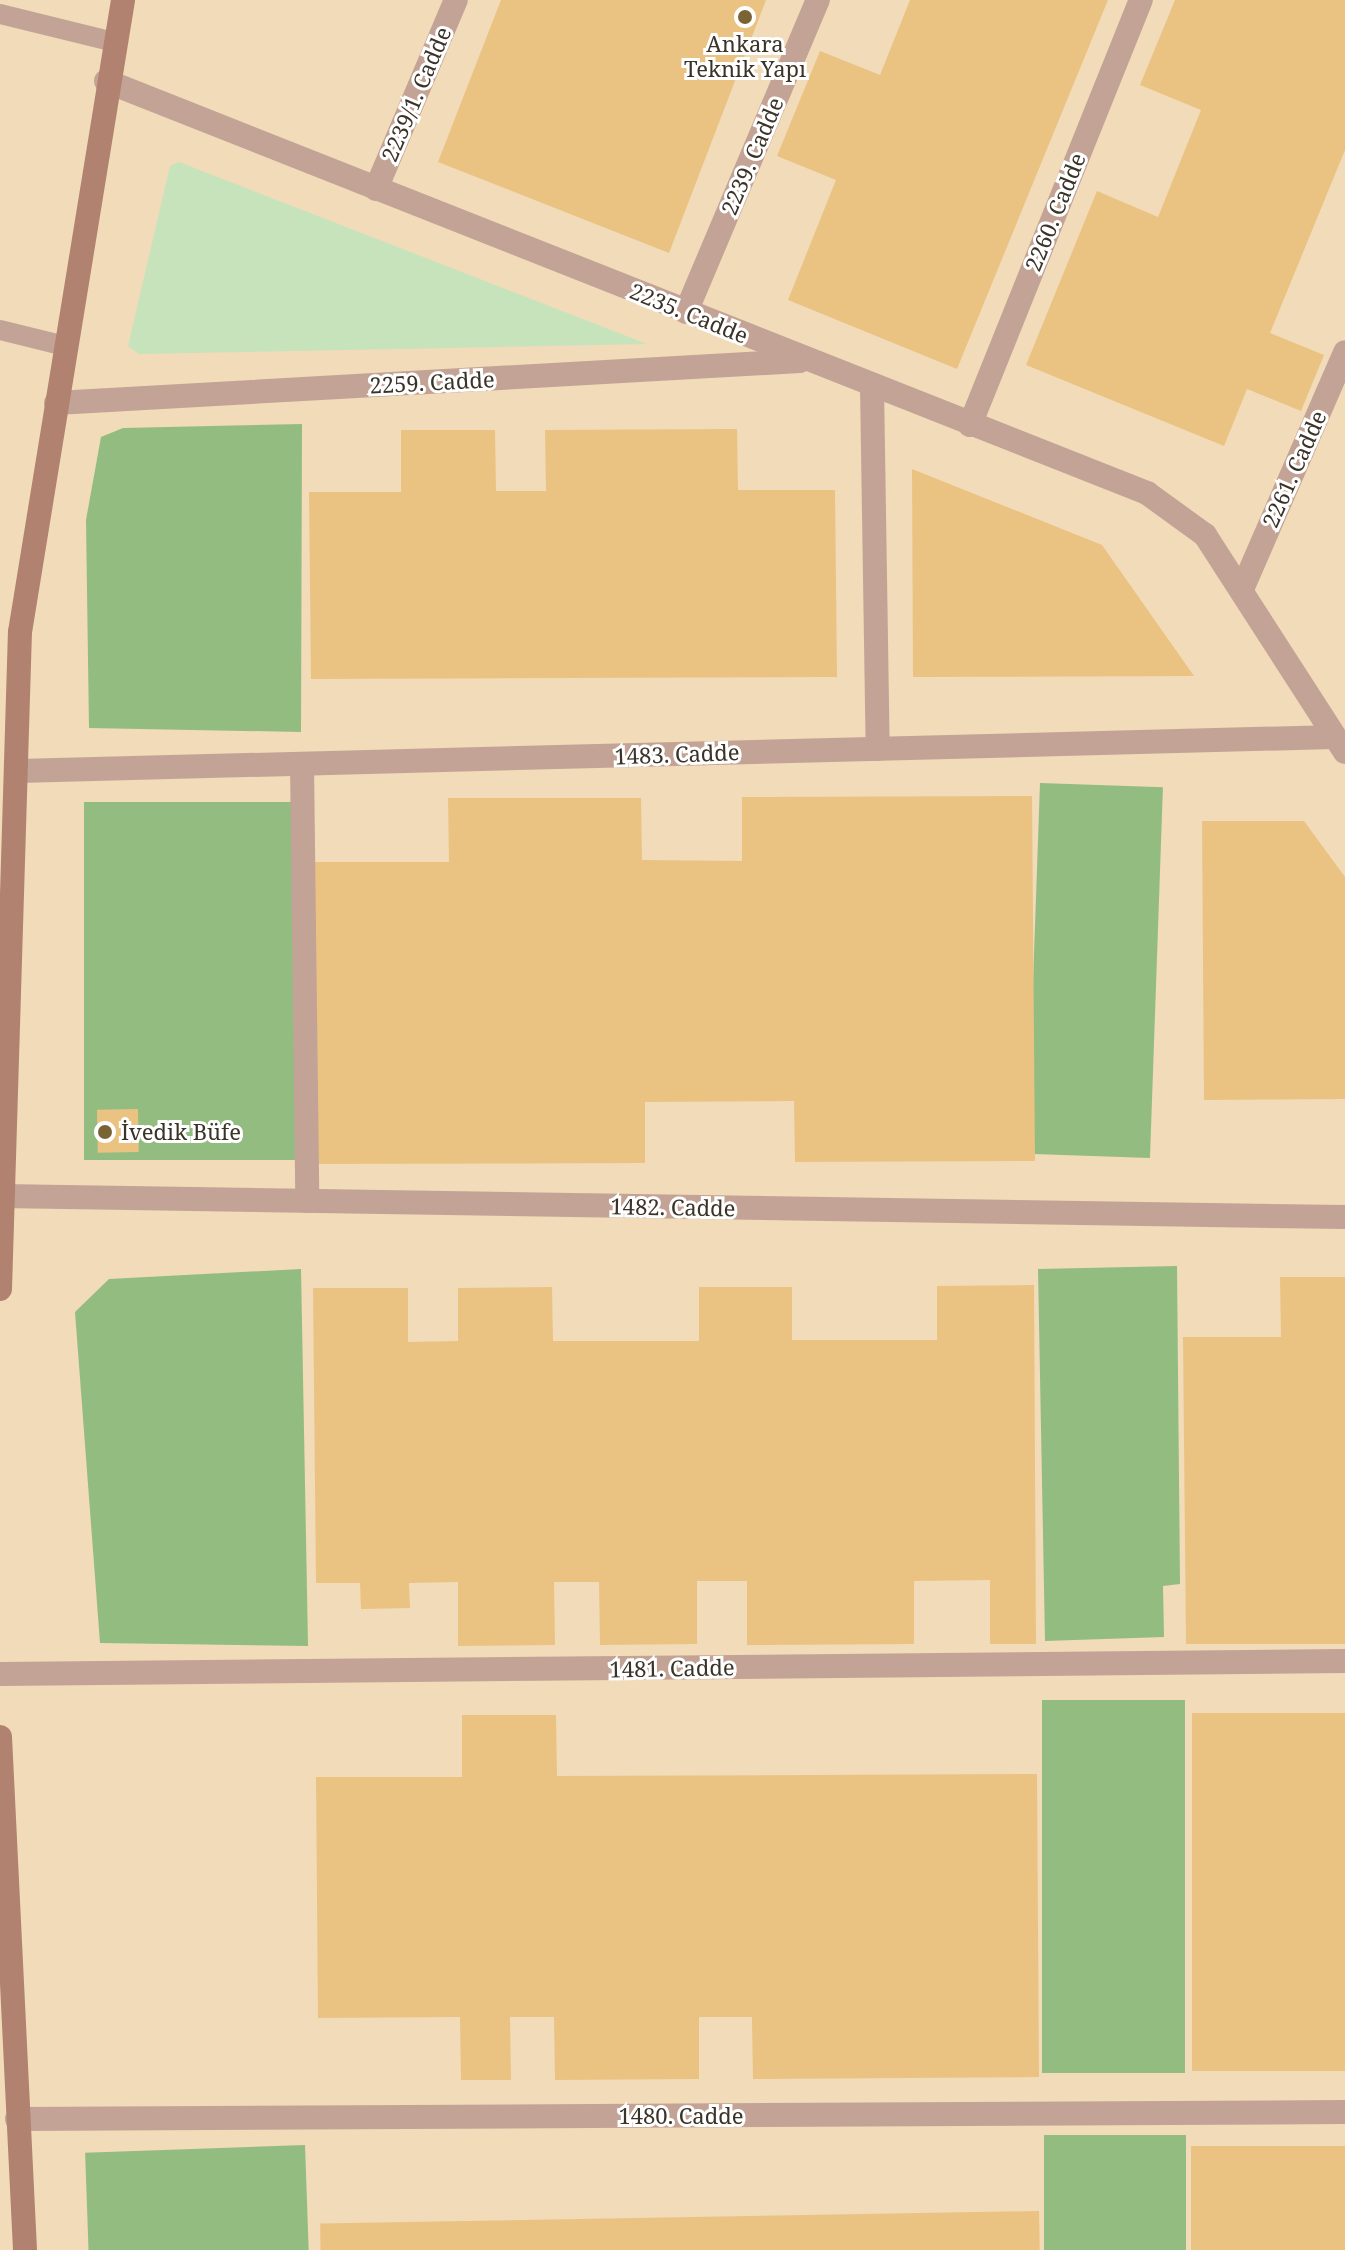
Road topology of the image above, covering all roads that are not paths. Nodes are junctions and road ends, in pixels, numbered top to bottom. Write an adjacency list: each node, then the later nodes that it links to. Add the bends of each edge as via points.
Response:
1 (123, 0): 6 (street)
2 (456, 0): 8 (street, 2239/1. Cadde)
3 (818, 0): 9 (street, 2239. Cadde)
4 (1141, 0): 16 (street, 2260. Cadde)
5 (0, 14): 6 (lane)
6 (114, 42): 7 (street)
7 (106, 81): 8 (street, 2235. Cadde); 11 (street)
8 (376, 189): 9 (street, 2235. Cadde)
9 (686, 312): 13 (street, 2235. Cadde)
10 (0, 330): 11 (lane)
11 (65, 346): 15 (street)
12 (1345, 352): 17 (street, 2261. Cadde)
13 (808, 361): 14 (street, 2235. Cadde); 15 (street, 2259. Cadde)
14 (872, 386): 16 (street, 2235. Cadde); 20 (street)
15 (56, 403): 18 (street)
16 (970, 425): 17 (street, 2235. Cadde, via 1147,493 1205,535)
17 (1243, 587): 19 (street, 2235. Cadde)
18 (9, 716): 22 (street)
19 (1340, 744): 20 (street, 1483. Cadde)
20 (878, 749): 21 (street, 1483. Cadde)
21 (302, 764): 22 (street, 1483. Cadde); 24 (street)
22 (18, 771): 23 (street)
23 (0, 1196): 24 (street, 1482. Cadde); 26 (street)
24 (307, 1201): 25 (street, 1482. Cadde)
25 (1345, 1217)
26 (0, 1289)
27 (1345, 1661): 28 (street, 1481. Cadde)
28 (0, 1674)
29 (0, 1737): 31 (street)
30 (1345, 2112): 31 (street, 1480. Cadde)
31 (9, 2117): 32 (street)
32 (25, 2250)

